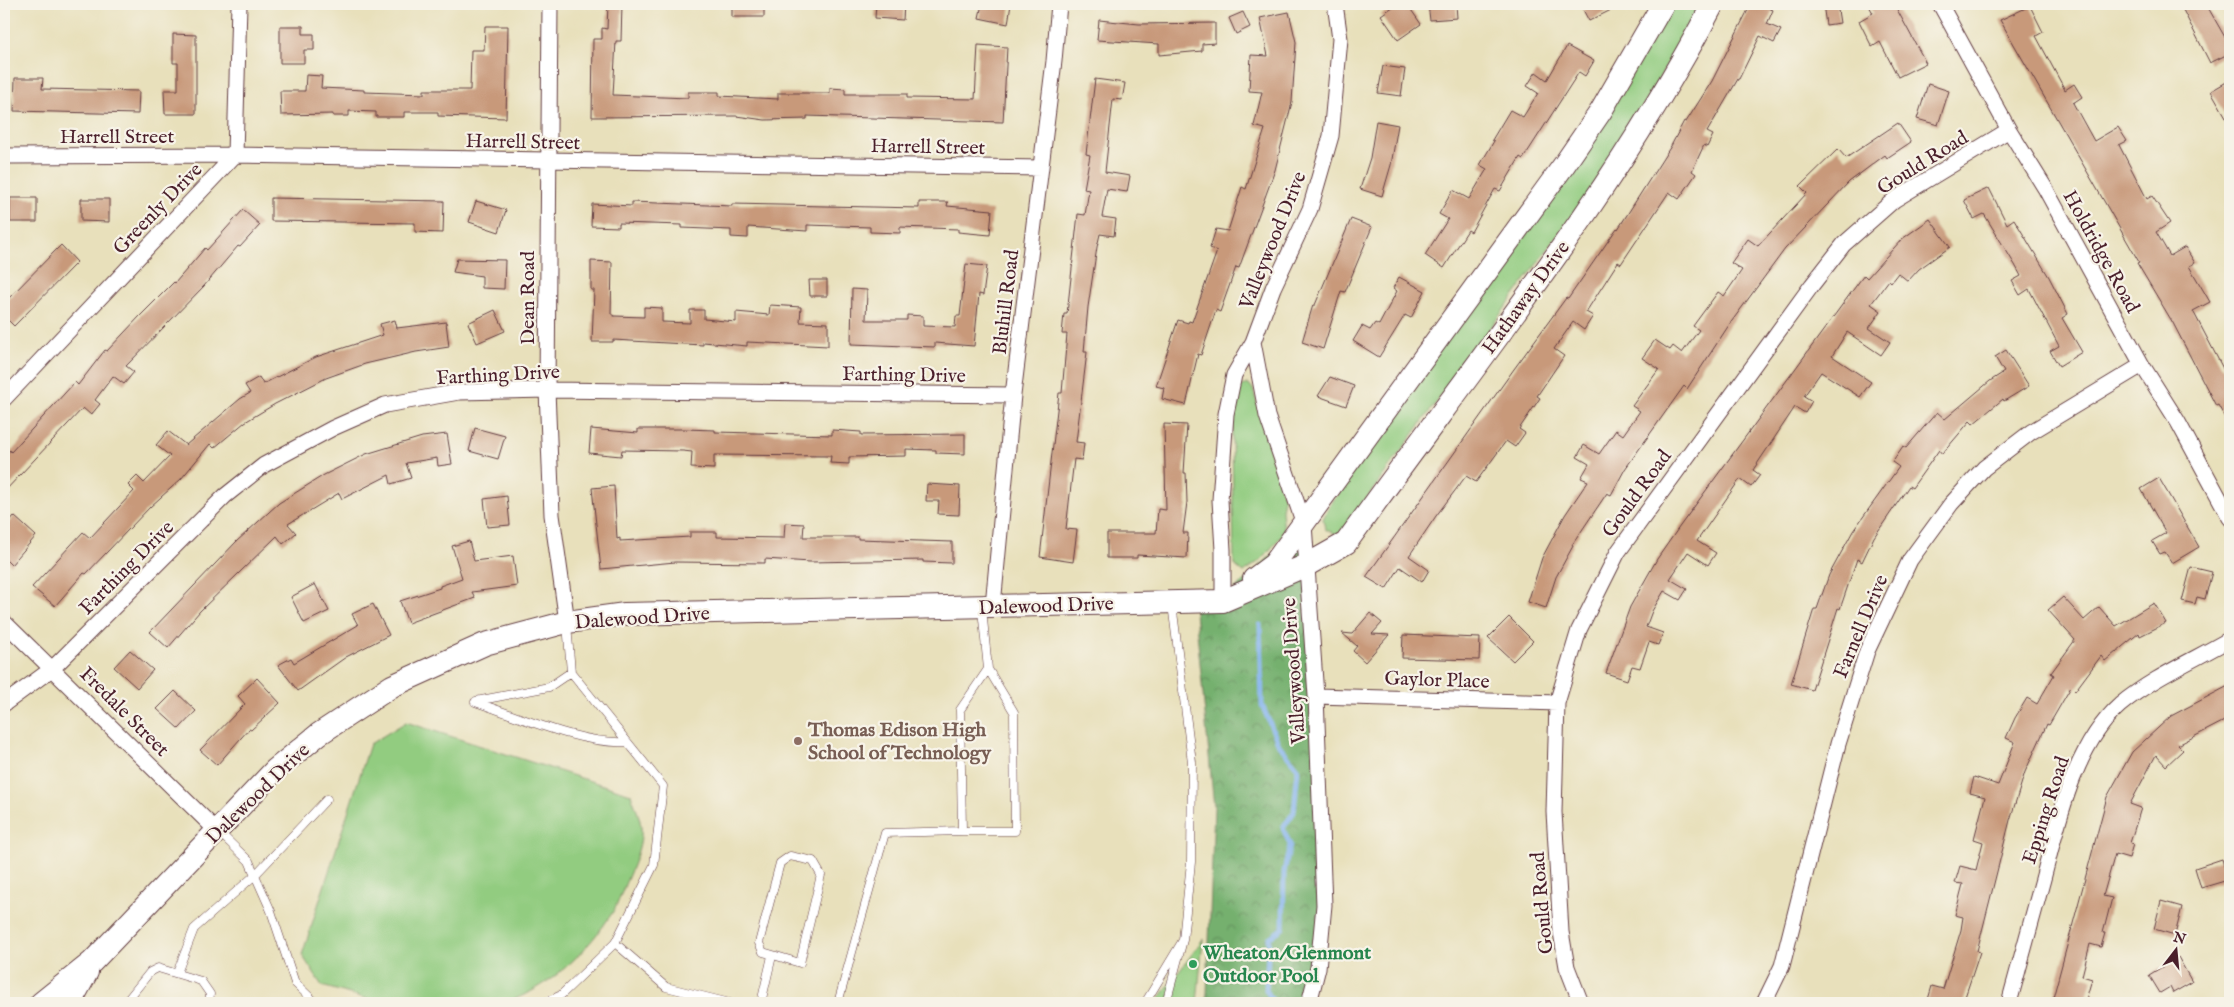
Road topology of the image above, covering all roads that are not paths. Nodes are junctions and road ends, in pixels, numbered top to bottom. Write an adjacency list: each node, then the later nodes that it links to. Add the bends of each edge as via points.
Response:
1 (239, 4): 9 (street)
2 (550, 4): 11 (street, Dean Road)
3 (1059, 4): 12 (street, Bluhill Road)
4 (1335, 4): 13 (street, Valleywood Drive, via 1340,39 1331,136 1310,209 1273,288)
5 (1662, 4): 19 (street, via 1606,103 1564,165)
6 (1713, 4): 20 (street, Hathaway Drive, via 1647,122 1588,210 1346,543)
7 (1940, 4): 8 (street, Holdridge Road)
8 (2009, 130): 14 (street, Holdridge Road, via 2045,188); 31 (street, Gould Road, via 1894,200 1844,244 1618,552 1580,630)
9 (235, 155): 10 (street, Harrell Street); 11 (street, Harrell Street); 17 (street, Greenly Drive)
10 (4, 156)
11 (548, 162): 12 (street, Harrell Street); 15 (street, Dean Road)
12 (1041, 168): 16 (street, Bluhill Road)
13 (1253, 342): 19 (street, Valleywood Drive, via 1267,416); 21 (street, Valleywood Drive, via 1234,375 1226,414 1220,500)
14 (2142, 365): 18 (street, Holdridge Road, via 2178,422); 58 (street, Farnell Drive, via 2031,432 1984,468 1951,504 1910,560 1866,651 1838,744 1782,966)
15 (547, 390): 16 (street, Farthing Drive); 25 (street, Dean Road, via 552,515); 27 (street, Farthing Drive, via 459,392 385,405 333,428 264,466 225,496)
16 (1013, 395): 23 (street, Bluhill Road)
17 (4, 399)
18 (2230, 518)
19 (1304, 524): 20 (street, Valleywood Drive); 21 (street, via 1274,564)
20 (1306, 565): 21 (street, Dalewood Drive); 30 (street, Valleywood Drive)
21 (1223, 601): 22 (street, Dalewood Drive)
22 (1172, 602): 23 (street, Dalewood Drive); 38 (lane, via 1192,762 1191,862)
23 (987, 606): 25 (street, Dalewood Drive, via 625,614); 28 (lane)
24 (4, 622): 27 (street, Fredale Street)
25 (567, 622): 29 (lane); 35 (street, Dalewood Drive, via 485,644 392,686 319,734 292,756)
26 (2230, 639): 59 (street, Epping Road, via 2148,686 2120,706 2089,743 2072,778 2058,821)
27 (53, 668): 32 (street, Farthing Drive); 35 (street, Fredale Street)
28 (988, 669): 36 (lane, via 960,710); 36 (lane, via 1014,712 1015,831)
29 (570, 672): 33 (lane); 33 (lane, via 549,687 475,702 577,735 608,743)
30 (1316, 696): 31 (street, Gaylor Place); 56 (street, Valleywood Drive, via 1324,906 1318,968)
31 (1556, 703): 57 (street, Gould Road, via 1554,812 1561,932 1567,968)
32 (4, 704)
33 (626, 742): 39 (lane, via 663,786 654,865)
34 (328, 799): 37 (lane)
35 (217, 830): 37 (lane, via 249,861); 41 (street, Dalewood Drive)
36 (962, 831): 53 (lane, via 885,833)
37 (255, 875): 42 (lane, via 194,929); 48 (lane, via 271,910 295,983)
38 (1183, 940): 54 (lane); 55 (lane)
39 (615, 943): 43 (lane); 51 (lane, via 666,987)
40 (772, 956): 40 (lane, via 763,952 759,943 780,863 790,856 813,861 821,875 800,962); 52 (lane)
41 (92, 962): 44 (street, Dalewood Drive); 45 (street, Dalewood Drive)
42 (177, 973): 46 (lane, via 158,968 150,972); 47 (lane, via 201,981 210,994)
43 (561, 995): 49 (lane); 50 (lane)
44 (41, 1003)
45 (70, 1003)
46 (125, 1003)
47 (208, 1003)
48 (316, 1003)
49 (544, 1003)
50 (565, 1003)
51 (730, 1003)
52 (761, 1003)
53 (838, 1003)
54 (1145, 1003)
55 (1166, 1003)
56 (1309, 1003)
57 (1581, 1003)
58 (1764, 1003)
59 (2009, 1003)

